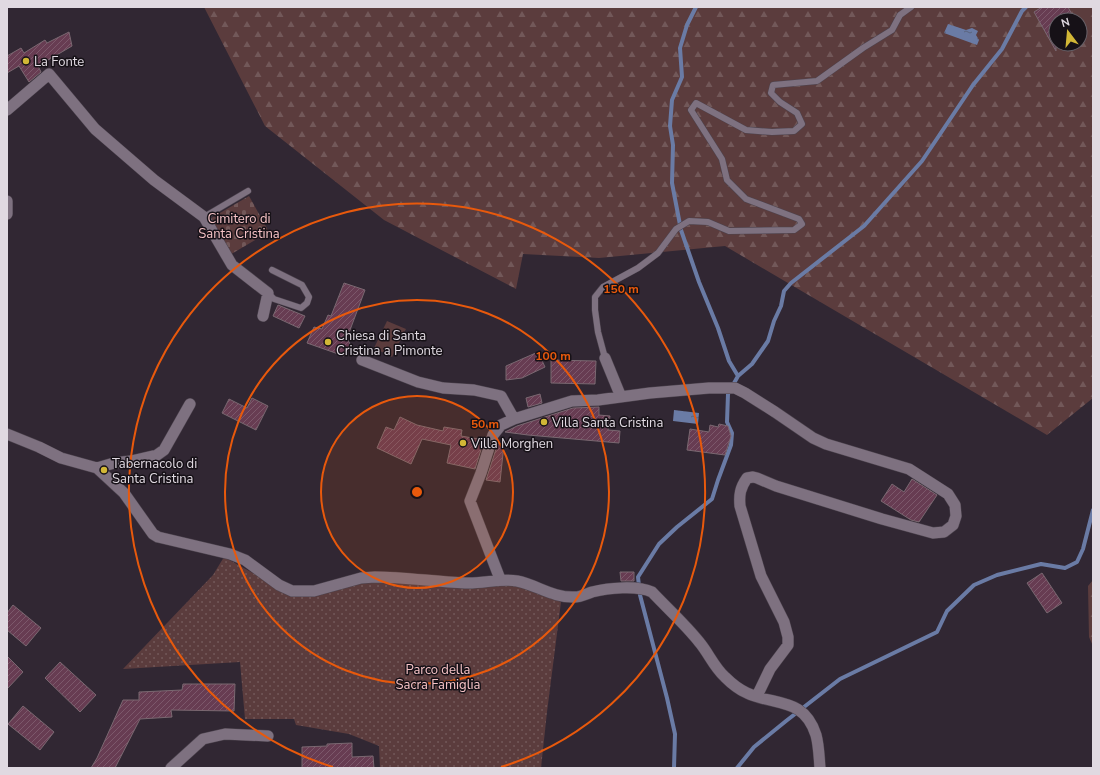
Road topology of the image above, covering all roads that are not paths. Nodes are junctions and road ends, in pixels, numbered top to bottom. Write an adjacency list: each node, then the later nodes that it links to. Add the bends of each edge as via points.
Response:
1 (911, 7): 10 (lane, via 900,14 892,30 817,81 773,85 771,93 797,113 802,124 794,131 746,130 696,103 691,110 722,159 727,180 746,199 799,219 802,224 794,230 729,231 708,222 689,221 676,229 658,253 638,268 603,287 595,297 598,332)
2 (7, 110): 6 (street, via 49,74 95,129 154,180)
3 (248, 191): 6 (lane)
4 (7, 201): 5 (street)
5 (7, 214)
6 (204, 217): 8 (street, via 232,265)
7 (272, 270): 8 (lane, via 302,285 308,297 301,308 274,299)
8 (268, 293): 9 (street)
9 (262, 316)
10 (605, 358): 12 (street)
11 (362, 360): 14 (street, via 418,382 501,396)
12 (621, 397): 14 (street, via 572,400); 18 (street, via 709,388 735,388 813,438 909,469 948,494 955,505 956,516 953,525 944,532 933,532 757,478 747,478 741,488 740,506 761,576 784,622 788,637 788,645 770,669)
13 (190, 404): 16 (street, via 164,450 157,455)
14 (514, 419): 17 (street, via 502,425 493,435 470,500)
15 (7, 434): 16 (street, via 61,458)
16 (96, 468): 17 (street, via 124,493 153,534 230,554 244,560 279,585 292,591 314,591 374,577 468,584)
17 (500, 579): 18 (street, via 532,584 546,592 566,597 577,597 608,589 639,589 652,592 690,631 726,678 747,693)
18 (757, 696): 21 (street, via 782,702 800,711 815,733)
19 (268, 736): 20 (street, via 225,734 203,739)
20 (171, 768)
21 (820, 768)

